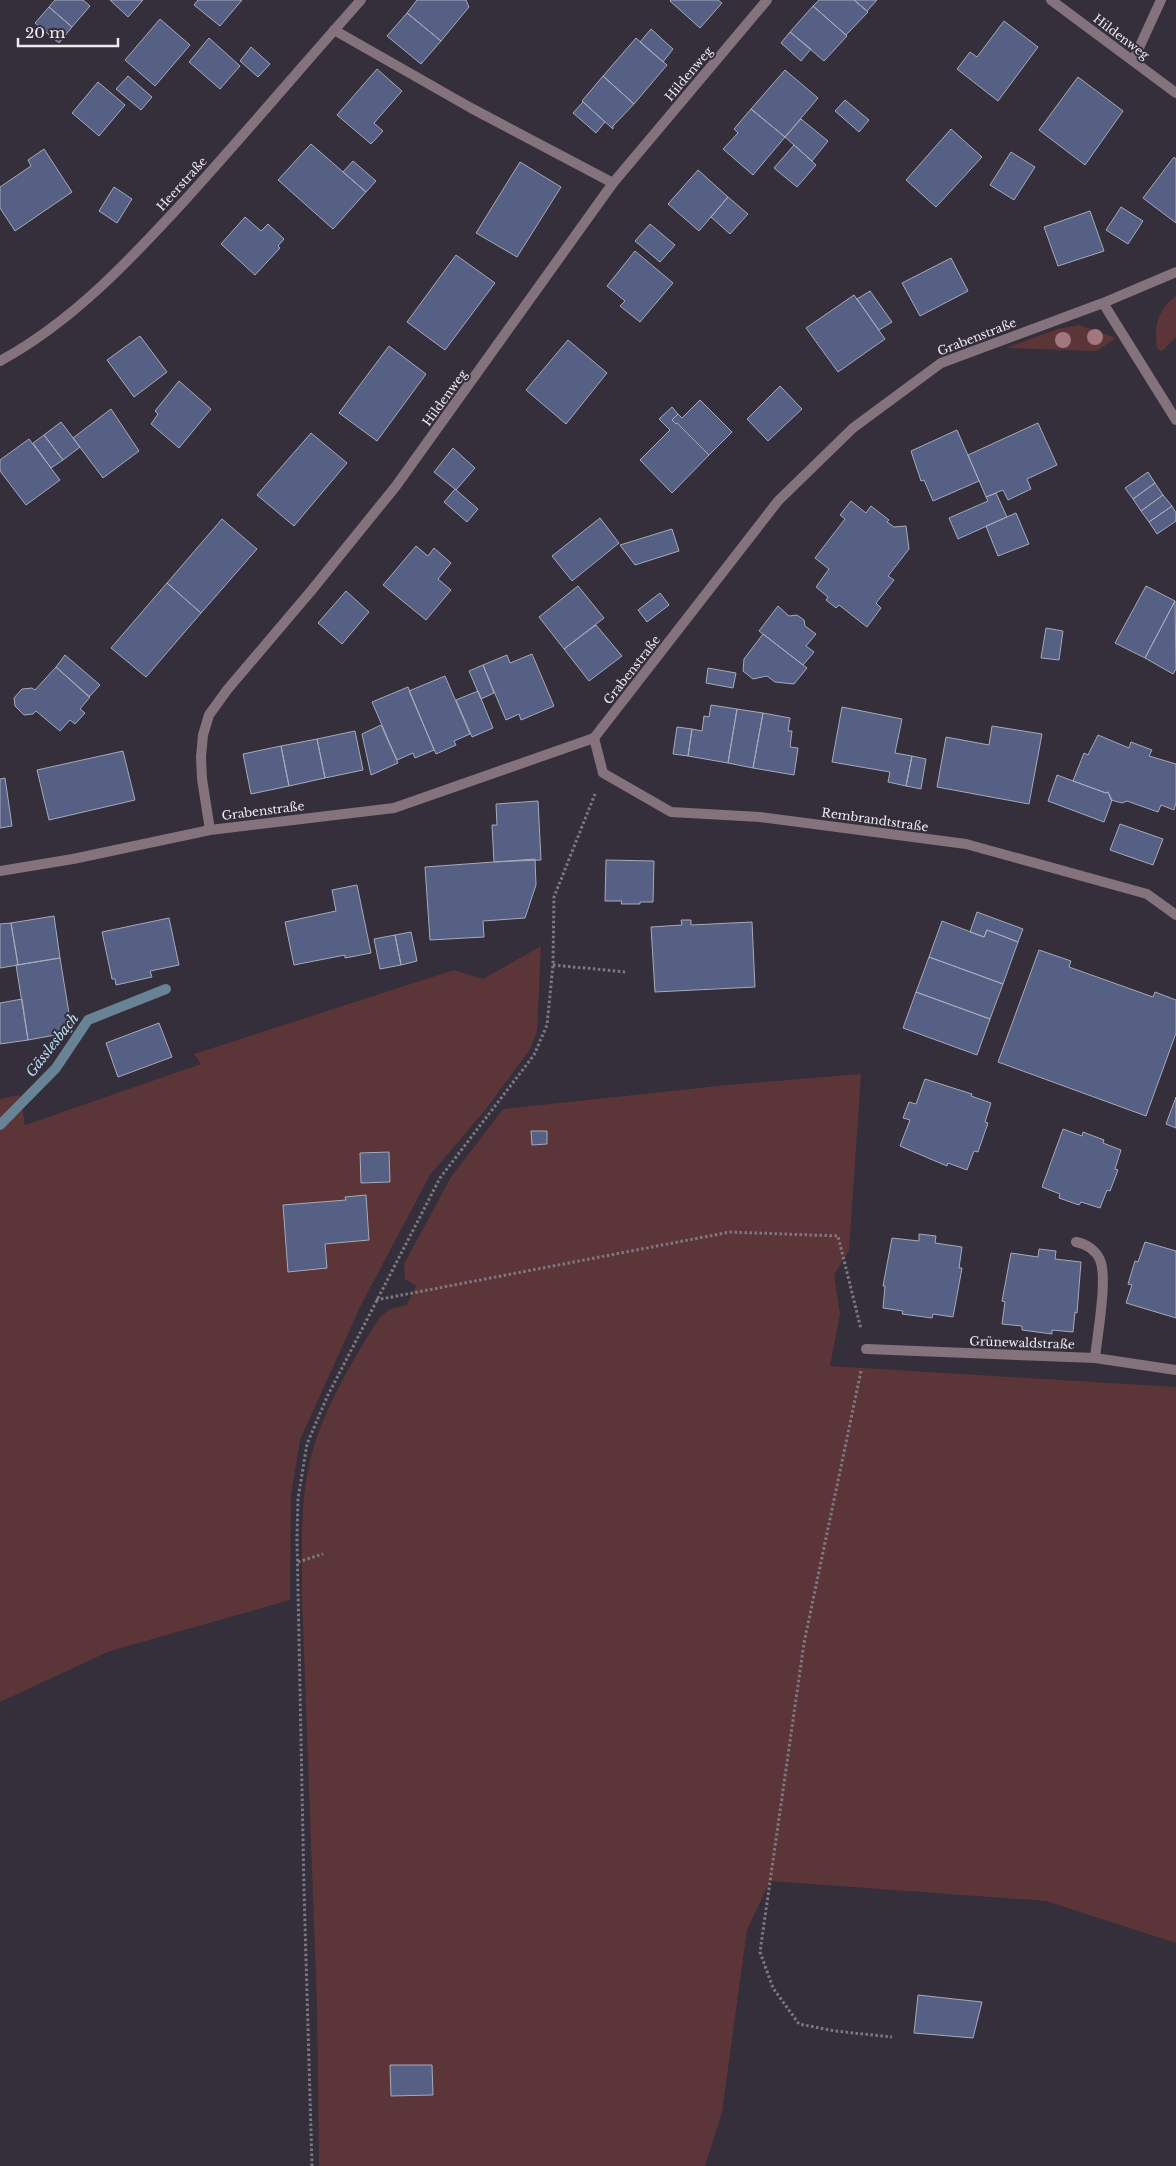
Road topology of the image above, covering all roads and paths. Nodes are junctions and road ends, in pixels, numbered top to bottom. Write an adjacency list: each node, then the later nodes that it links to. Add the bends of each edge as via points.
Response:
1 (361, 0): 5 (street, Heerstraße)
2 (768, 0): 8 (street, Hildenweg)
3 (1051, 0): 6 (street, Hildenweg)
4 (1161, 0): 6 (street)
5 (334, 30): 8 (street); 11 (street, Heerstraße, via 223,158 120,269 84,302 22,350)
6 (1132, 61): 7 (street, Hildenweg)
7 (1176, 93)
8 (613, 184): 15 (street, Hildenweg, via 401,480 209,715 201,757)
9 (1176, 272): 10 (street, Grabenstraße)
10 (1103, 303): 12 (street); 13 (street, Grabenstraße, via 941,363 853,428 778,501)
11 (0, 362)
12 (1176, 420)
13 (594, 738): 14 (street); 15 (street, Grabenstraße, via 394,808)
14 (604, 773): 17 (street, Rembrandtstraße, via 671,812 760,817 966,844 1147,894); 18 (path, via 554,897)
15 (210, 830): 16 (street, Grabenstraße)
16 (0, 871)
17 (1176, 915)
18 (553, 965): 19 (path); 21 (path, via 547,1025 534,1055 440,1178)
19 (626, 972)
20 (1076, 1242): 23 (street, via 1085,1244 1101,1262)
21 (376, 1300): 22 (path, via 730,1232 838,1236); 26 (path, via 327,1397 308,1444 298,1499)
22 (866, 1349): 23 (street, Grünewaldstraße); 27 (path, via 804,1643 760,1952 773,1988 799,2024)
23 (1094, 1358): 24 (street, Grünewaldstraße)
24 (1176, 1370)
25 (323, 1554): 26 (path)
26 (298, 1562): 28 (path)
27 (892, 2037)
28 (312, 2166)

